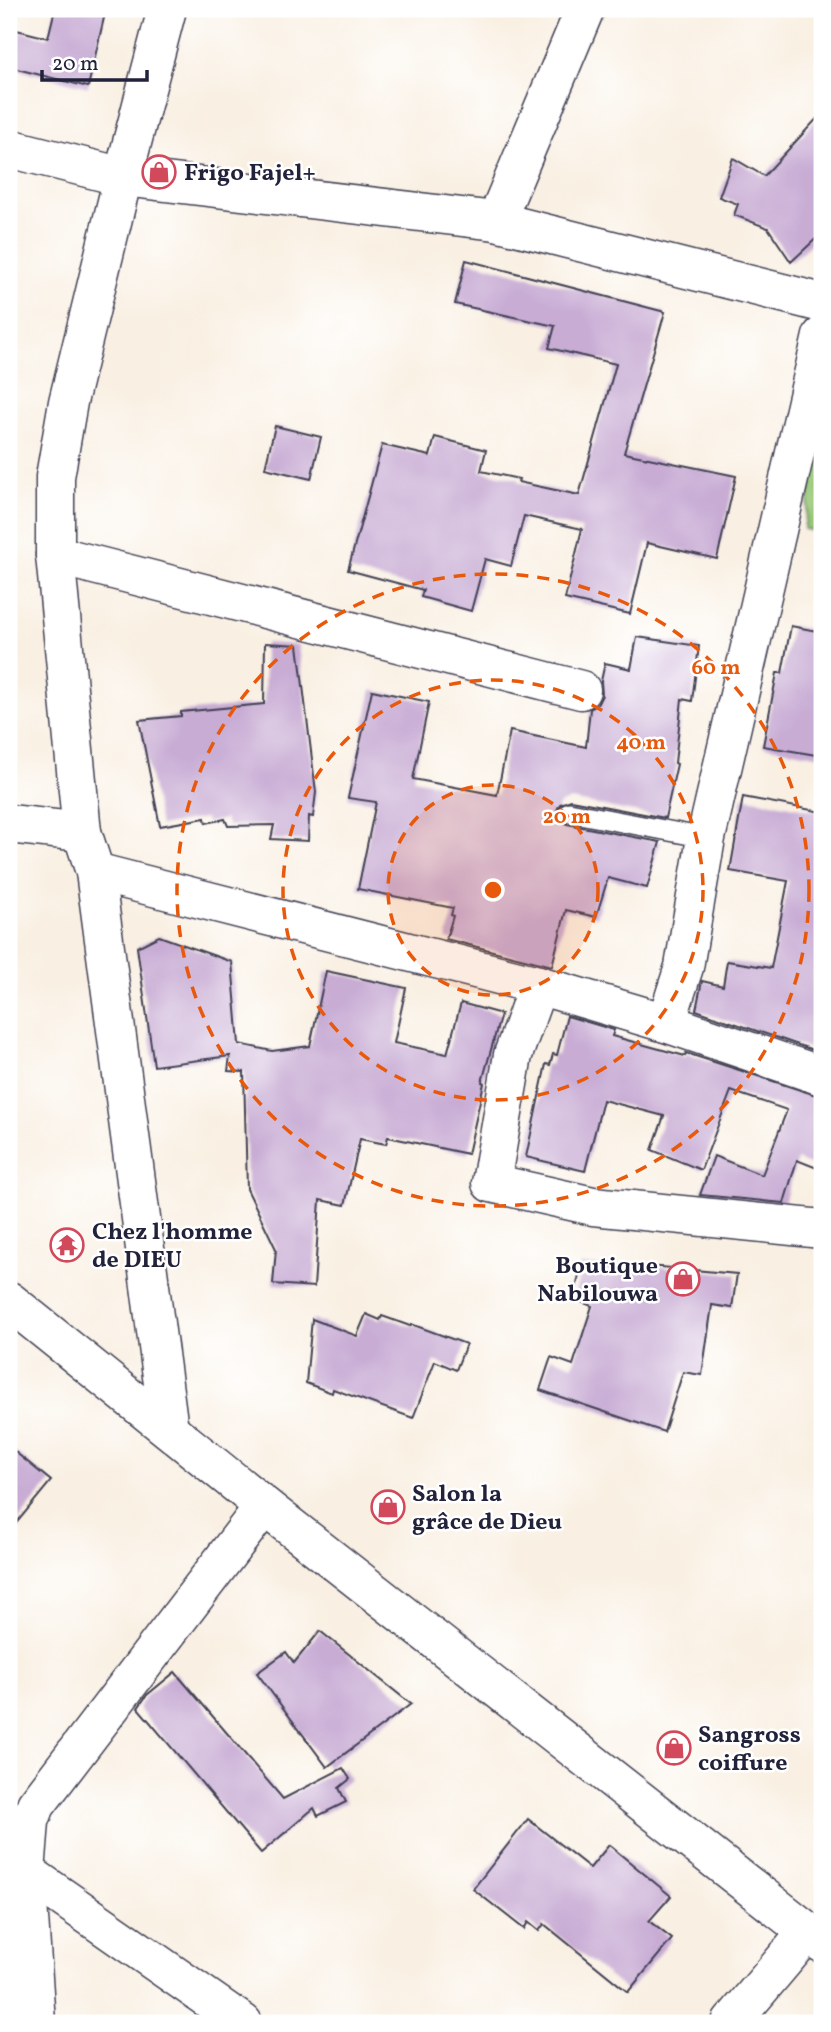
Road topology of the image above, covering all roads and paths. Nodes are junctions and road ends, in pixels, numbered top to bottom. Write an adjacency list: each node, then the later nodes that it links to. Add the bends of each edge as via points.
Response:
1 (167, 9): 4 (street)
2 (585, 9): 5 (street)
3 (9, 148): 4 (street)
4 (123, 177): 5 (street); 8 (street, via 66,414 55,477)
5 (496, 221): 6 (street)
6 (822, 303)
7 (822, 336): 13 (street)
8 (55, 555): 9 (street); 12 (street)
9 (581, 690)
10 (569, 813): 13 (lane)
11 (9, 824): 12 (street)
12 (82, 832): 14 (street)
13 (706, 838): 16 (street, via 684,967)
14 (94, 872): 15 (street); 20 (street)
15 (538, 985): 16 (street); 18 (street, via 513,1055 491,1184 593,1206)
16 (666, 1023): 17 (street)
17 (822, 1076)
18 (822, 1229)
19 (9, 1301): 20 (street)
20 (169, 1429): 21 (street)
21 (264, 1506): 22 (street, via 36,1805); 23 (street)
22 (17, 1864): 24 (street); 25 (street)
23 (815, 1938): 26 (street)
24 (36, 2023)
25 (243, 2023)
26 (732, 2023)

